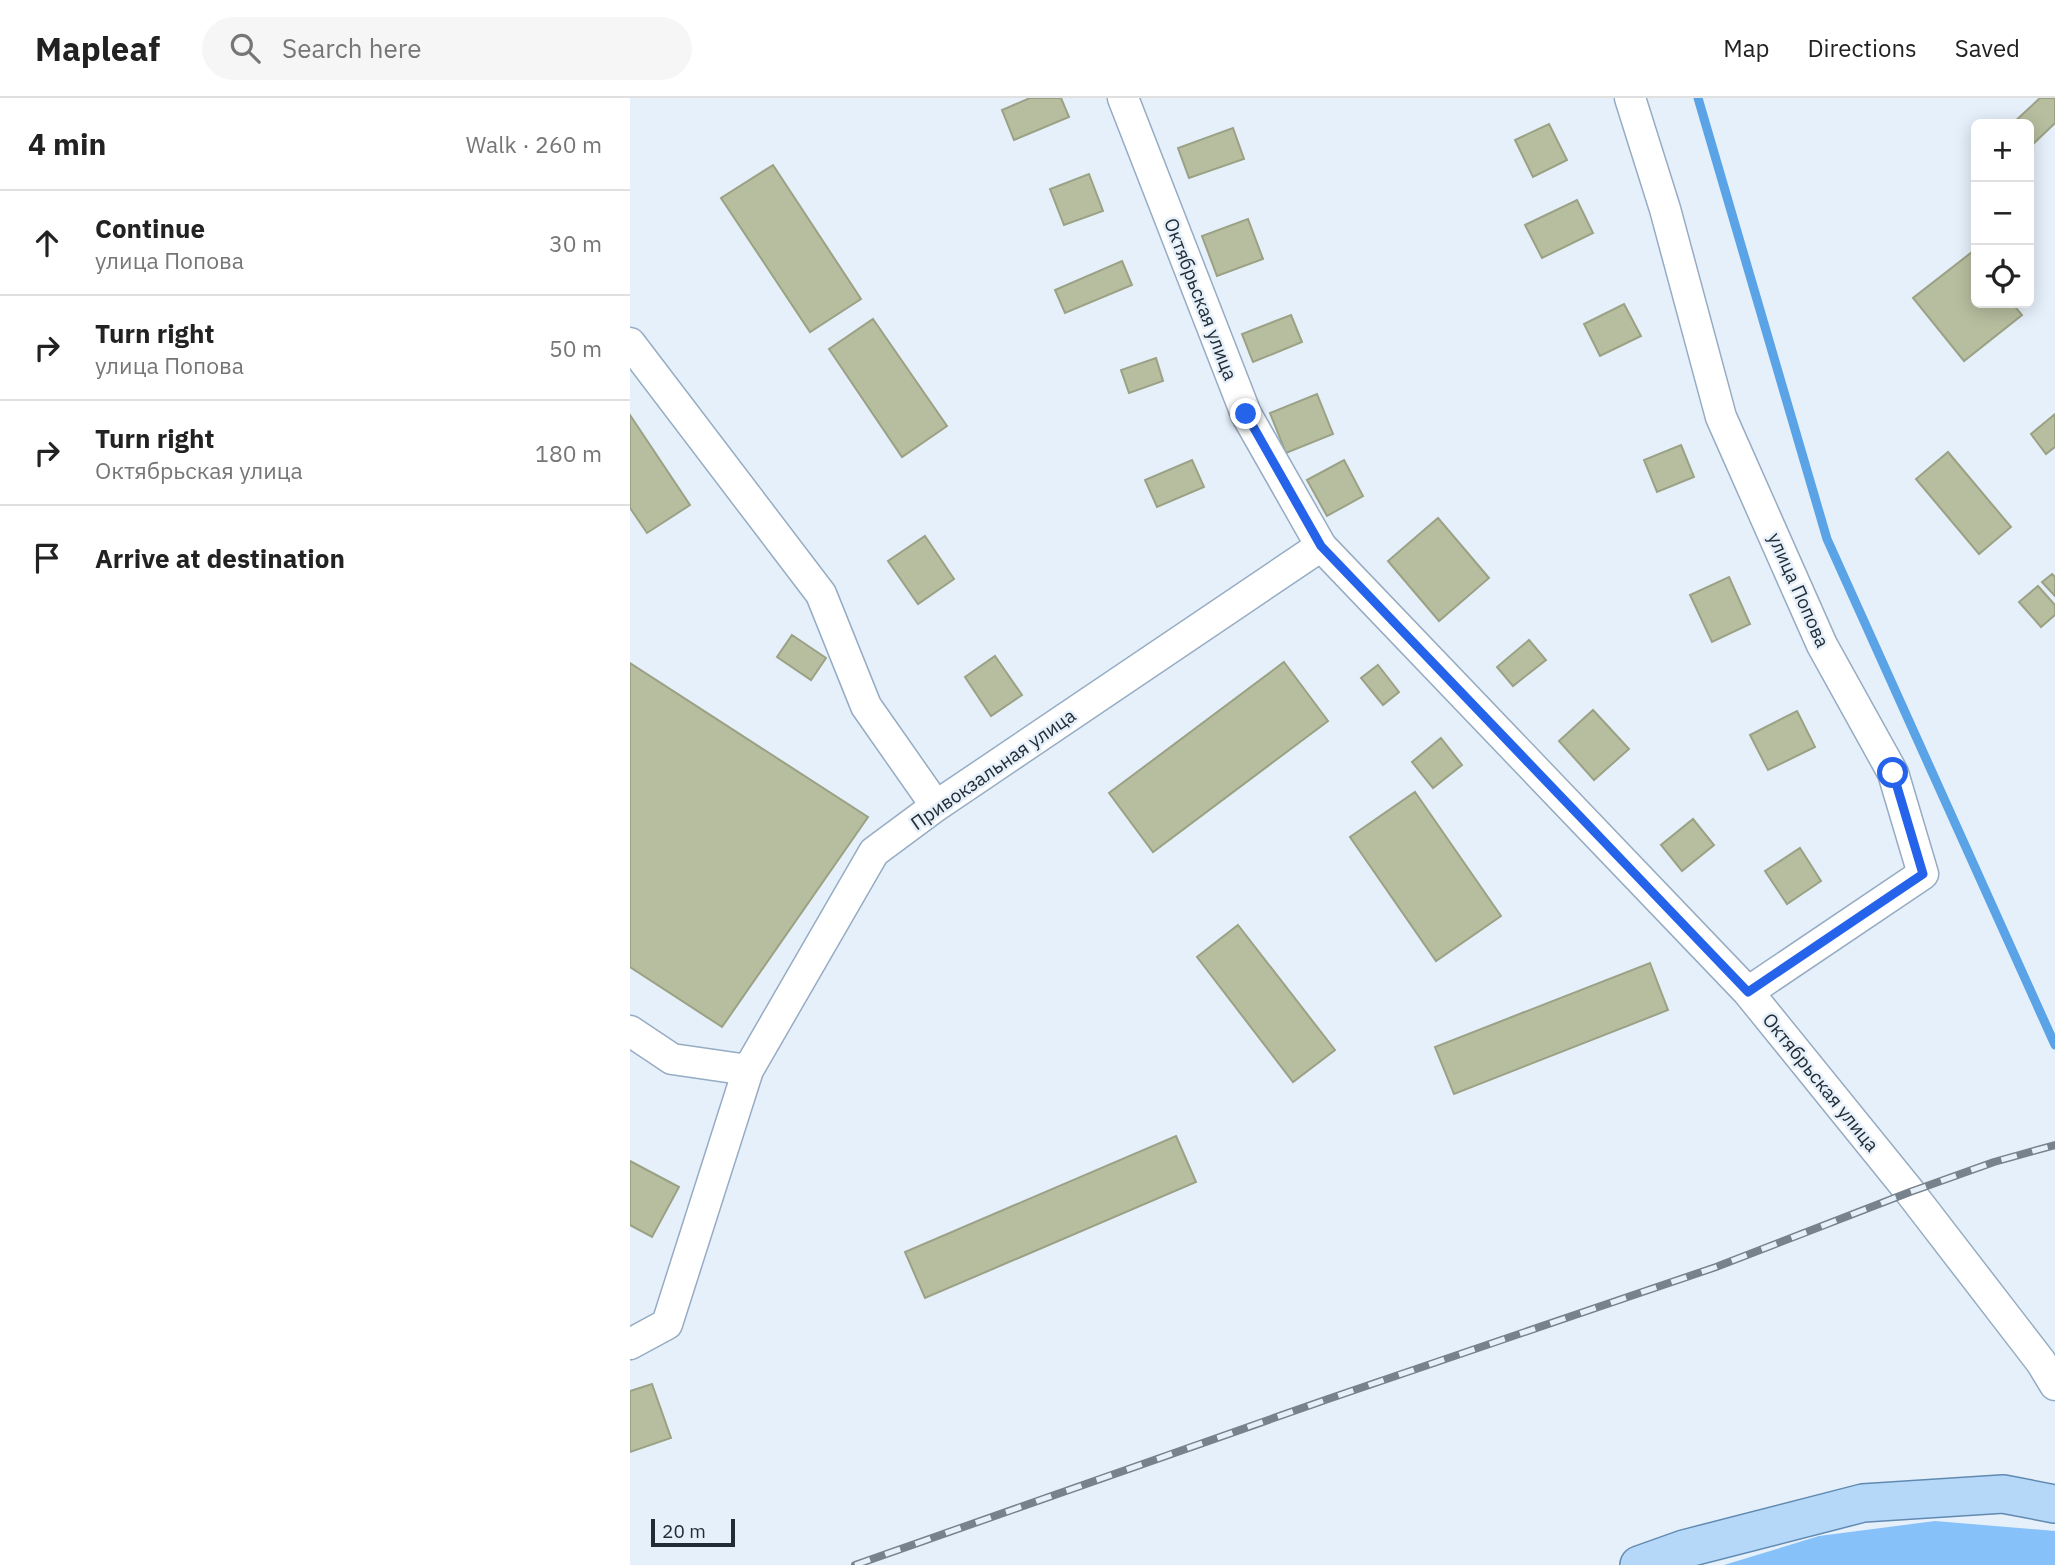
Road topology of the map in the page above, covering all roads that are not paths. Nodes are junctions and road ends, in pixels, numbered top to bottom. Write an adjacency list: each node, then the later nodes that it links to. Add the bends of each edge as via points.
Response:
1 (1123, 98): 4 (street, Октябрьская улица, via 1246,414)
2 (1630, 98): 6 (street, улица Попова, via 1721,417 1822,645 1893,773 1923,874)
3 (631, 345): 5 (street, via 821,594 866,706)
4 (1321, 546): 5 (street, Привокзальная улица); 6 (street, Октябрьская улица)
5 (936, 806): 8 (street, Привокзальная улица, via 874,852)
6 (1748, 992): 10 (street, Октябрьская улица, via 1910,1192)
7 (630, 1031): 8 (street, via 672,1059)
8 (748, 1070): 9 (street, Привокзальная улица, via 667,1324)
9 (630, 1344)
10 (2055, 1385)
11 (2055, 1504): 12 (main road, via 2003,1494 1863,1503)
12 (1639, 1565)

